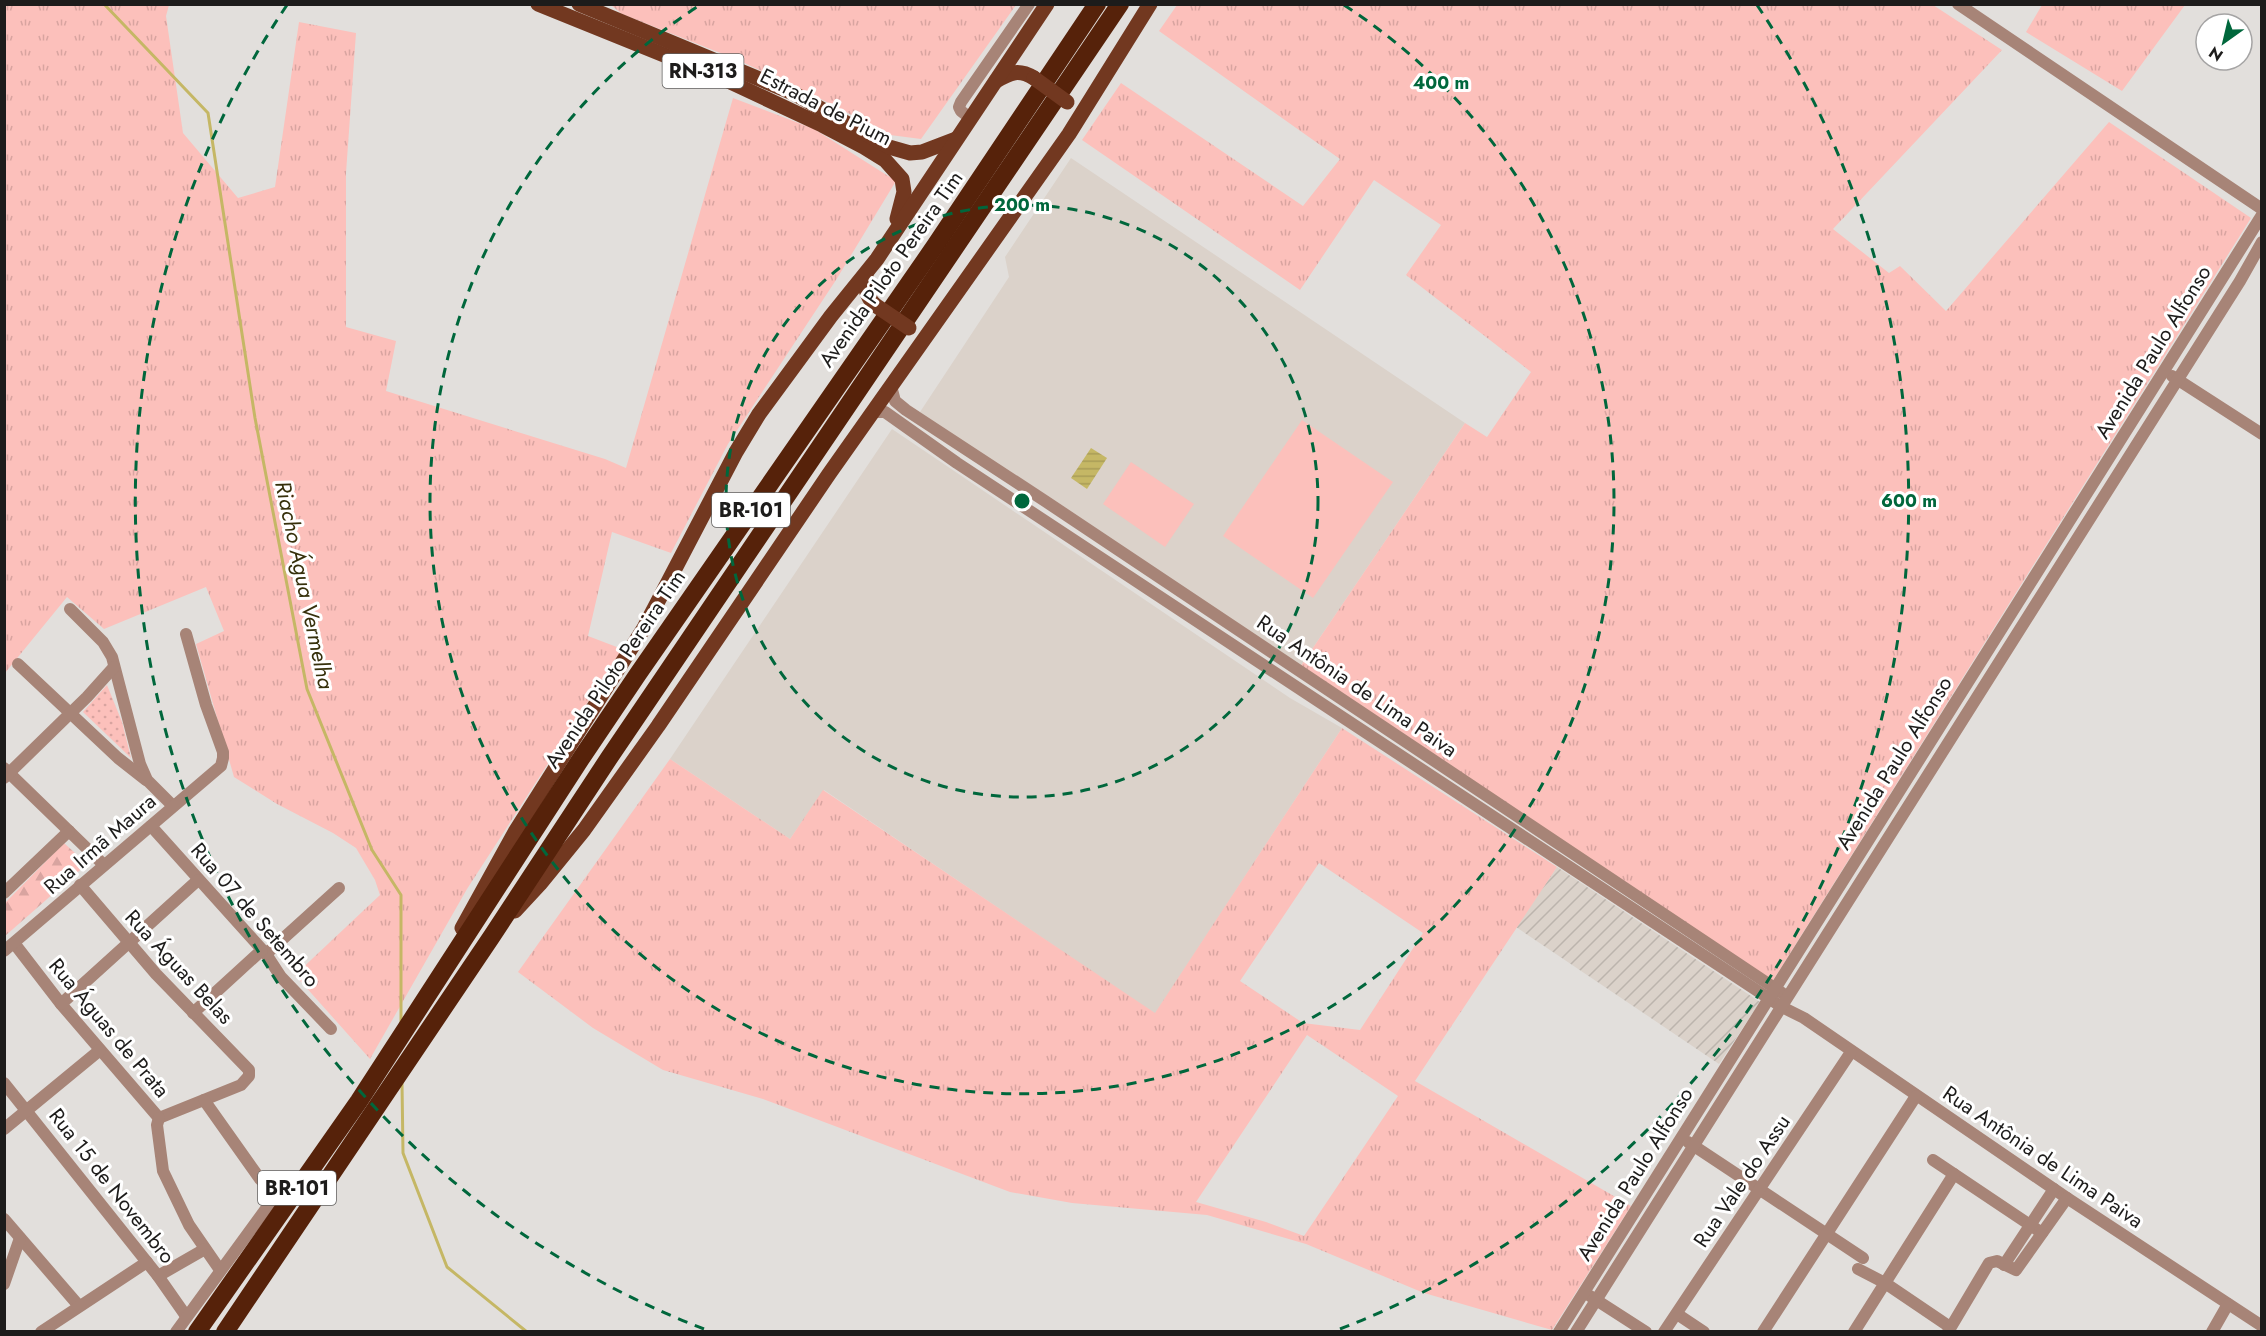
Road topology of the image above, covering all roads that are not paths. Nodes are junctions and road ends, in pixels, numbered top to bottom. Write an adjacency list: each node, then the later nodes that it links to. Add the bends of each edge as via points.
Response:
1 (538, 4): 17 (main road, Estrada de Pium / RN-313, via 726,80 885,160 903,184 903,201)
2 (579, 4): 9 (main road, Estrada de Pium / RN-313)
3 (1029, 4): 12 (street, via 959,107)
4 (1047, 4): 11 (main road)
5 (1097, 4): 10 (highway, BR-101)
6 (1120, 4): 10 (highway, BR-101)
7 (1150, 4): 13 (main road)
8 (1958, 4): 15 (street)
9 (600, 9): 14 (main road, Estrada de Pium / RN-313, via 792,93 889,147 922,152)
10 (1084, 41): 49 (highway, Avenida Piloto Pereira Tim / BR-101); 53 (highway, Avenida Piloto Pereira Tim / BR-101, via 947,228 638,674)
11 (994, 83): 12 (main road); 13 (main road, bridge, via 1016,72 1034,78 1067,102 1072,117)
12 (970, 118): 14 (main road)
13 (1068, 134): 20 (main road)
14 (956, 139): 17 (main road)
15 (2262, 209)
16 (2262, 215): 21 (street, Avenida Paulo Alfonso)
17 (893, 235): 19 (main road)
18 (2262, 242): 22 (street, Avenida Paulo Alfonso)
19 (866, 274): 20 (main road, bridge, via 864,289 875,305 909,328 922,332); 53 (main road, via 759,414 645,628 514,832)
20 (935, 324): 23 (main road)
21 (2164, 371): 22 (street); 25 (street, Avenida Paulo Alfonso)
22 (2177, 380): 26 (street, Avenida Paulo Alfonso); 27 (street)
23 (891, 386): 24 (main road); 28 (street, Rua Antônia de Lima Paiva, via 897,404)
24 (874, 412): 29 (street, Rua Antônia de Lima Paiva, via 885,412); 49 (main road, via 584,830)
25 (2130, 425): 26 (street); 37 (street, Avenida Paulo Alfonso)
26 (2143, 433): 38 (street, Avenida Paulo Alfonso)
27 (2262, 434)
28 (989, 465): 29 (street); 30 (street, Rua Antônia de Lima Paiva)
29 (981, 478): 31 (street, Rua Antônia de Lima Paiva)
30 (1105, 541): 31 (street); 54 (street, Rua Antônia de Lima Paiva)
31 (1096, 554): 54 (street, Rua Antônia de Lima Paiva)
32 (70, 609): 35 (street, via 103,642)
33 (186, 634): 41 (street, Rua Irmã Maura, via 223,758 220,766)
34 (18, 664): 36 (street)
35 (114, 667): 36 (street); 40 (street)
36 (70, 714): 39 (street); 40 (street)
37 (1929, 745): 38 (street); 54 (street, Avenida Paulo Alfonso)
38 (1942, 752): 55 (street, Avenida Paulo Alfonso)
39 (6, 773): 43 (street)
40 (147, 780): 41 (street)
41 (173, 806): 42 (street, Rua Irmã Maura)
42 (151, 826): 44 (street, Rua Irmã Maura); 45 (street, Rua 07 de Setembro)
43 (69, 831): 44 (street); 48 (street)
44 (104, 866): 46 (street, Rua Irmã Maura)
45 (198, 880): 50 (street); 52 (street, Rua 07 de Setembro)
46 (80, 885): 50 (street, Rua Águas Belas); 51 (street, Rua Irmã Maura)
47 (339, 888): 52 (street)
48 (4, 893)
49 (492, 936): 99 (highway, Avenida Piloto Pereira Tim / BR-101)
50 (127, 942): 56 (street); 57 (street, Rua Águas Belas)
51 (9, 947): 56 (street, Rua Águas de Prata)
52 (264, 952): 57 (street); 58 (street, Rua 07 de Setembro)
53 (432, 987): 98 (highway, Avenida Piloto Pereira Tim / BR-101)
54 (1773, 994): 55 (street, Rua Antônia de Lima Paiva); 61 (street, Avenida Paulo Alfonso)
55 (1785, 1002): 60 (street, Rua Antônia de Lima Paiva); 62 (street, Avenida Paulo Alfonso)
56 (61, 1004): 59 (street, Rua Águas de Prata)
57 (193, 1013): 65 (street, Rua Águas Belas, via 250,1073 241,1085)
58 (331, 1029)
59 (100, 1050): 66 (street); 67 (street, Rua Águas de Prata)
60 (1851, 1052): 64 (street, Rua Antônia de Lima Paiva); 74 (street, Rua Vale do Assu)
61 (1724, 1071): 62 (street); 69 (street, Avenida Paulo Alfonso)
62 (1737, 1078): 70 (street, Avenida Paulo Alfonso)
63 (4, 1083): 66 (street, Rua 15 de Novembro)
64 (1916, 1096): 73 (street, Rua Antônia de Lima Paiva); 79 (street)
65 (204, 1100): 67 (street); 84 (street, via 260,1179 276,1195)
66 (27, 1110): 68 (street); 83 (street, Rua 15 de Novembro)
67 (159, 1118): 82 (street, Rua Águas de Prata, via 163,1171 189,1226)
68 (4, 1129)
69 (1682, 1138): 70 (street); 88 (street, Avenida Paulo Alfonso)
70 (1693, 1146): 74 (street); 89 (street, Avenida Paulo Alfonso)
71 (1933, 1160): 72 (street)
72 (1954, 1174): 77 (street); 86 (street)
73 (2054, 1189): 75 (street, Rua Antônia de Lima Paiva); 77 (street)
74 (1760, 1190): 79 (street); 92 (street, Rua Vale do Assu)
75 (2067, 1197): 78 (street); 90 (street, Rua Antônia de Lima Paiva)
76 (4, 1219): 80 (street)
77 (2030, 1226): 78 (street); 81 (street)
78 (2042, 1233): 81 (street)
79 (1826, 1234): 86 (street); 105 (street)
80 (20, 1238): 87 (street); 91 (street)
81 (2023, 1248): 95 (street, via 2015,1270 1995,1261 1989,1263)
82 (205, 1249): 84 (street, Rua Águas de Prata); 85 (street)
83 (147, 1262): 85 (street, Rua 15 de Novembro); 91 (street)
84 (220, 1270): 93 (street)
85 (158, 1276): 93 (street, Rua 15 de Novembro)
86 (1886, 1283): 95 (street); 106 (street)
87 (4, 1284)
88 (1584, 1292): 89 (street); 100 (street, Avenida Paulo Alfonso)
89 (1596, 1300): 101 (street, Avenida Paulo Alfonso); 102 (street)
90 (2228, 1304): 94 (street, Rua Antônia de Lima Paiva); 107 (street)
91 (79, 1306): 96 (street)
92 (1677, 1314): 103 (street, Rua Vale do Assu); 104 (street)
93 (186, 1316): 97 (street)
94 (2262, 1326)
95 (1949, 1329)
96 (41, 1332)
97 (176, 1332)
98 (197, 1332)
99 (225, 1332)
100 (1559, 1332)
101 (1576, 1332)
102 (1646, 1332)
103 (1664, 1332)
104 (1704, 1332)
105 (1763, 1332)
106 (1854, 1332)
107 (2212, 1332)

